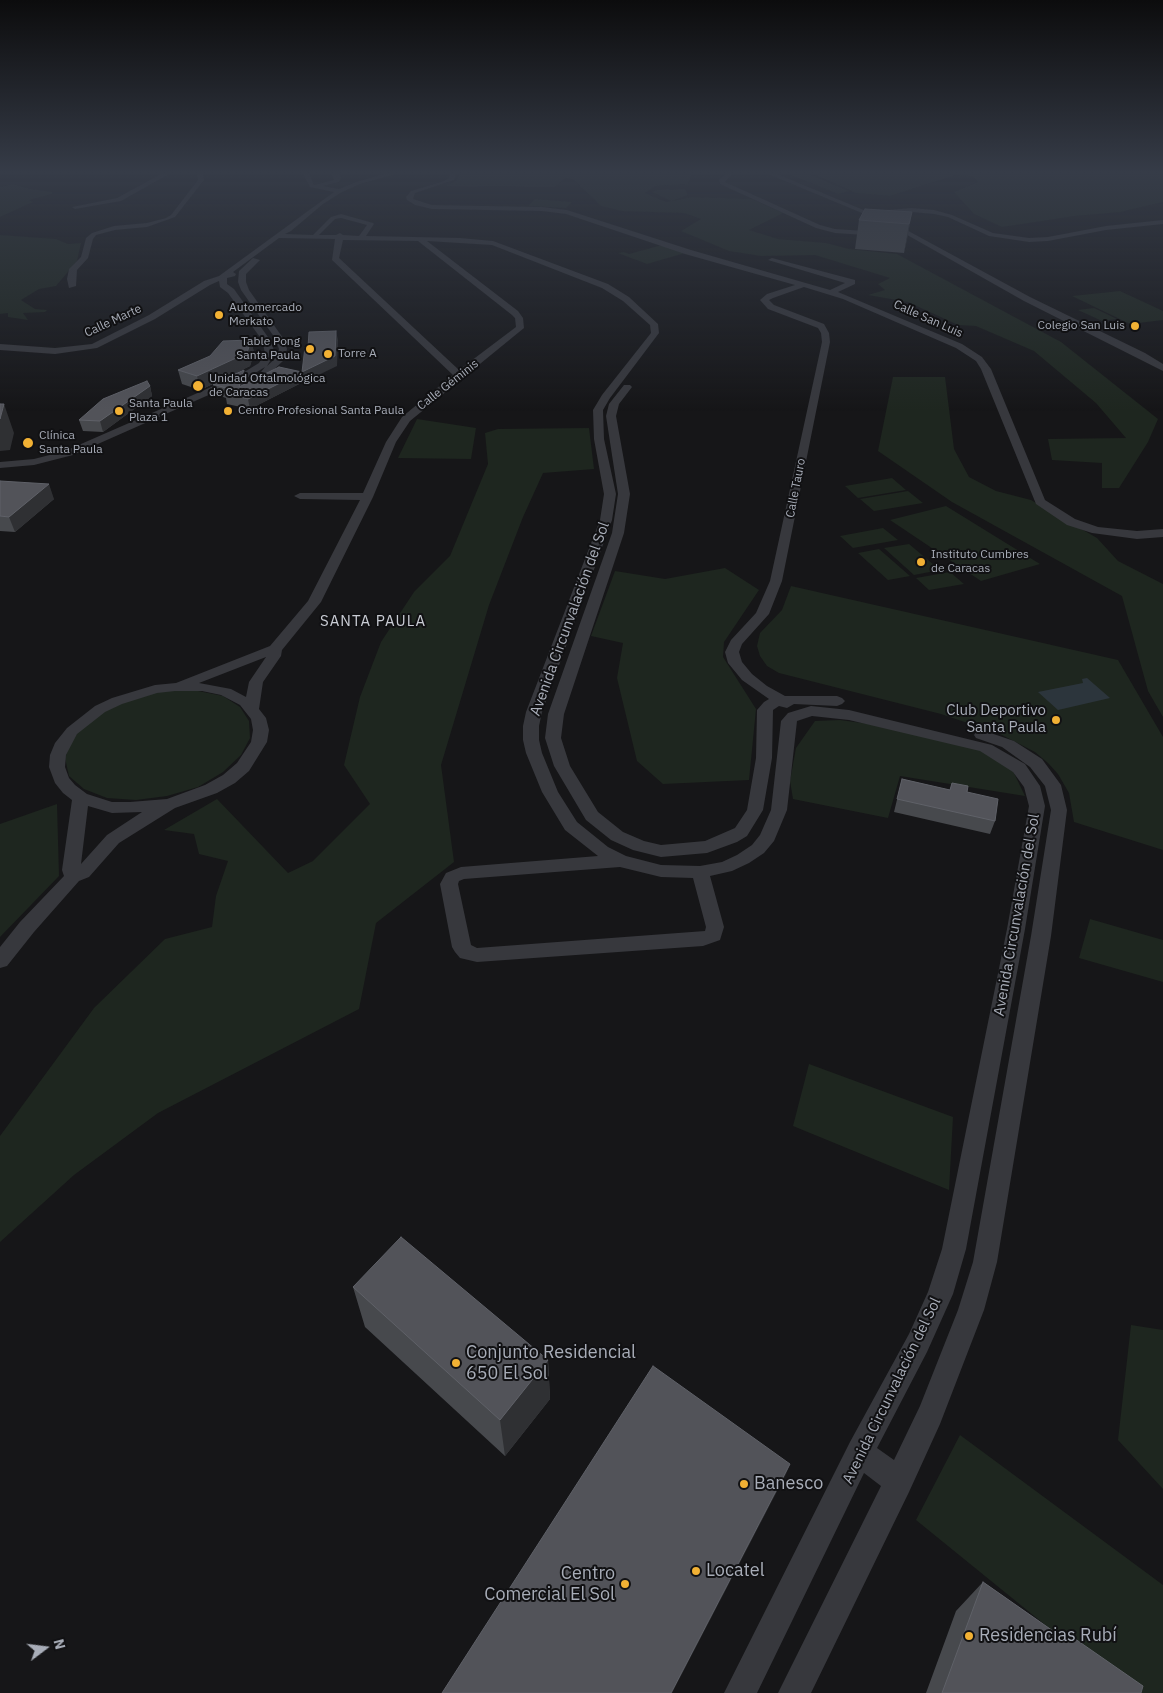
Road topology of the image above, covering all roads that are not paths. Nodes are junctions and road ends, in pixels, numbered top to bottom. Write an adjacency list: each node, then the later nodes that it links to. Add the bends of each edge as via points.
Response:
1 (85, 253): 15 (street, via 73,269)
2 (259, 253): 13 (street)
3 (263, 253): 12 (street, via 244,270)
4 (336, 253): 19 (street, via 335,258)
5 (437, 253): 18 (street, Calle Géminis, via 518,318 520,328 517,332)
6 (524, 253): 11 (street, Avenida Circunvalación del Sol)
7 (692, 253): 14 (street, Calle San Luis)
8 (944, 253): 23 (street)
9 (954, 253): 22 (street)
10 (772, 260): 16 (street, via 852,282)
11 (570, 268): 32 (street, Avenida Circunvalación del Sol, via 628,292 661,318 668,332 612,410 624,503 618,533 556,714 553,738 572,786 592,816 617,836 639,846 677,851 708,847 731,838 741,832 755,810 764,758 765,710); 37 (street, Avenida Circunvalación del Sol, via 618,293 656,329 598,410 599,439 610,494 606,520 531,726 531,740 540,771 571,826 602,851)
12 (242, 279): 13 (street, Calle Marte); 26 (street, via 245,290 282,344 283,355 271,368 78,457 35,468)
13 (223, 280): 17 (street, Calle Marte, via 199,288 152,317 94,346 55,351); 25 (street, via 266,340 270,353 263,364 244,376 69,453 34,462)
14 (804, 285): 16 (street, Calle San Luis); 32 (street, Calle Tauro, via 764,300 771,307 821,326 826,342 776,581 762,614 732,652 735,663 747,677)
15 (72, 286)
16 (830, 293): 29 (street, Calle San Luis, via 866,304 959,346 979,359 986,368 1040,502 1048,509 1096,530 1137,535)
17 (0, 347)
18 (493, 350): 21 (street); 24 (street, Calle Géminis)
19 (433, 351): 20 (street); 24 (street)
20 (452, 356)
21 (466, 356)
22 (1163, 359)
23 (1163, 368)
24 (458, 374): 28 (street, Calle Géminis, via 406,419 391,442)
25 (0, 465)
26 (0, 472)
27 (300, 496): 28 (street)
28 (367, 498): 30 (street, Calle Géminis, via 314,602)
29 (1163, 533)
30 (275, 649): 31 (street, Calle Géminis); 33 (street, Calle Géminis, via 274,656 256,682)
31 (175, 687): 33 (street, Calle Géminis, via 202,687 226,692); 35 (street, Calle Géminis, via 155,689 117,701 72,730 58,755 57,768 61,779)
32 (783, 700): 34 (street, Calle Tauro); 42 (street, Avenida Circunvalación del Sol, via 839,701 994,738 1036,763 1053,785 1059,810 1041,936 985,1262 971,1310)
33 (252, 708): 36 (street, Calle Géminis, via 260,724 259,742 243,767 211,789)
34 (800, 713): 38 (street, Avenida Circunvalación del Sol, via 789,720 778,810 768,837 743,859 726,867); 41 (street, Avenida Circunvalación del Sol, via 836,712 986,748 1019,768 1032,786 1037,806 954,1249 940,1294 918,1343)
35 (81, 798): 36 (street, Calle Géminis, via 112,807); 39 (street, via 71,870)
36 (169, 804): 39 (street, Calle Géminis, via 130,826 83,873)
37 (621, 861): 38 (street, Avenida Circunvalación del Sol, via 661,871); 38 (street, via 461,873 452,877 449,884 462,947 467,953 477,955 703,939 713,934 715,927)
38 (700, 872)
39 (73, 877): 40 (street, Calle Géminis)
40 (0, 961)
41 (860, 1452): 42 (street); 43 (street, Avenida Circunvalación del Sol)
42 (899, 1482): 44 (street, Avenida Circunvalación del Sol)
43 (740, 1693)
44 (794, 1693)

